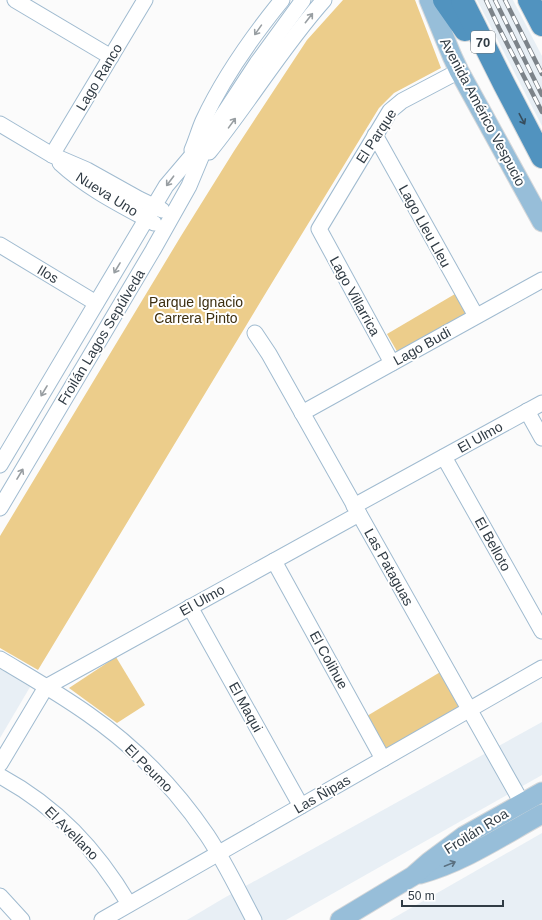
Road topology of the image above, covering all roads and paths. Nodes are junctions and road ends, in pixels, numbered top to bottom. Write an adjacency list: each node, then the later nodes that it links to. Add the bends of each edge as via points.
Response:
1 (145, 0): 11 (street, Lago Ranco)
2 (282, 0): 18 (street, Froilán Lagos Sepúlveda, one-way to 18, via 259,29 223,85 203,122)
3 (303, 0): 18 (street, Froilán Lagos Sepúlveda, via 257,63)
4 (324, 0): 18 (street, Froilán Lagos Sepúlveda, one-way to 4, via 227,130 290,42)
5 (429, 0): 12 (main road, Avenida Américo Vespucio)
6 (444, 0): 13 (highway)
7 (462, 0): 13 (highway, 70)
8 (529, 0): 10 (highway)
9 (23, 2): 11 (street)
10 (542, 25)
11 (111, 57): 16 (street, Lago Ranco)
12 (459, 71): 15 (street, El Parque, via 397,104); 21 (main road, Avenida Américo Vespucio)
13 (504, 84): 17 (highway, 70, one-way to 17)
14 (0, 124): 16 (street, Nueva Uno)
15 (375, 135): 22 (street, El Parque); 26 (street, Lago Lleu Lleu)
16 (52, 155): 19 (street, Nueva Uno, via 87,170)
17 (542, 157)
18 (194, 161): 19 (street, Froilán Lagos Sepúlveda, one-way to 19, via 166,186); 20 (street, Froilán Lagos Sepúlveda, via 189,186)
19 (150, 213): 20 (street, Nueva Uno); 25 (street, Froilán Lagos Sepúlveda, one-way to 25)
20 (168, 222): 30 (street, Froilán Lagos Sepúlveda)
21 (542, 222)
22 (319, 229): 28 (street, Lago Villarrica)
23 (2, 251): 25 (street, Ilos)
24 (542, 280): 26 (street, Lago Budi)
25 (96, 303): 29 (street, Froilán Lagos Sepúlveda)
26 (476, 316): 28 (street, Lago Budi)
27 (254, 333): 33 (street, Las Pataguas, via 269,354)
28 (392, 363): 33 (street, Lago Budi)
29 (57, 368): 30 (street); 36 (street, Froilán Lagos Sepúlveda, one-way to 36)
30 (76, 379): 37 (street, Froilán Lagos Sepúlveda, one-way to 30)
31 (542, 403): 32 (street, El Ulmo)
32 (527, 411): 34 (street); 35 (street, El Ulmo)
33 (302, 413): 38 (street, Las Pataguas)
34 (542, 438)
35 (444, 457): 38 (street, El Ulmo); 41 (street, El Belloto)
36 (0, 465)
37 (0, 508)
38 (357, 510): 39 (street, El Ulmo); 45 (street, Las Pataguas)
39 (274, 561): 40 (street, El Ulmo); 46 (street, El Colihue)
40 (190, 607): 44 (street, El Ulmo); 51 (street, El Maqui)
41 (542, 631)
42 (0, 659): 44 (street, El Peumo)
43 (542, 668): 45 (street, Las Ñipas)
44 (46, 687): 47 (street); 53 (street, El Peumo, via 102,724 153,770 183,802)
45 (470, 710): 46 (street, Las Ñipas); 50 (street, Las Pataguas)
46 (383, 759): 51 (street, Las Ñipas)
47 (0, 764)
48 (0, 776): 56 (street, El Avellano, via 33,796 66,823 101,861)
49 (542, 792): 50 (main road, Froilán Roa)
50 (522, 803): 54 (main road, Froilán Roa, via 464,836)
51 (301, 806): 53 (street, Las Ñipas)
52 (542, 814): 54 (main road, Froilán Roa, one-way to 52, via 456,862)
53 (218, 853): 56 (street, Las Ñipas); 59 (street, El Peumo)
54 (413, 876): 60 (main road, Froilán Roa)
55 (0, 896): 57 (street)
56 (129, 904): 58 (street, Las Ñipas)
57 (22, 920)
58 (102, 920)
59 (254, 920)
60 (340, 920)

